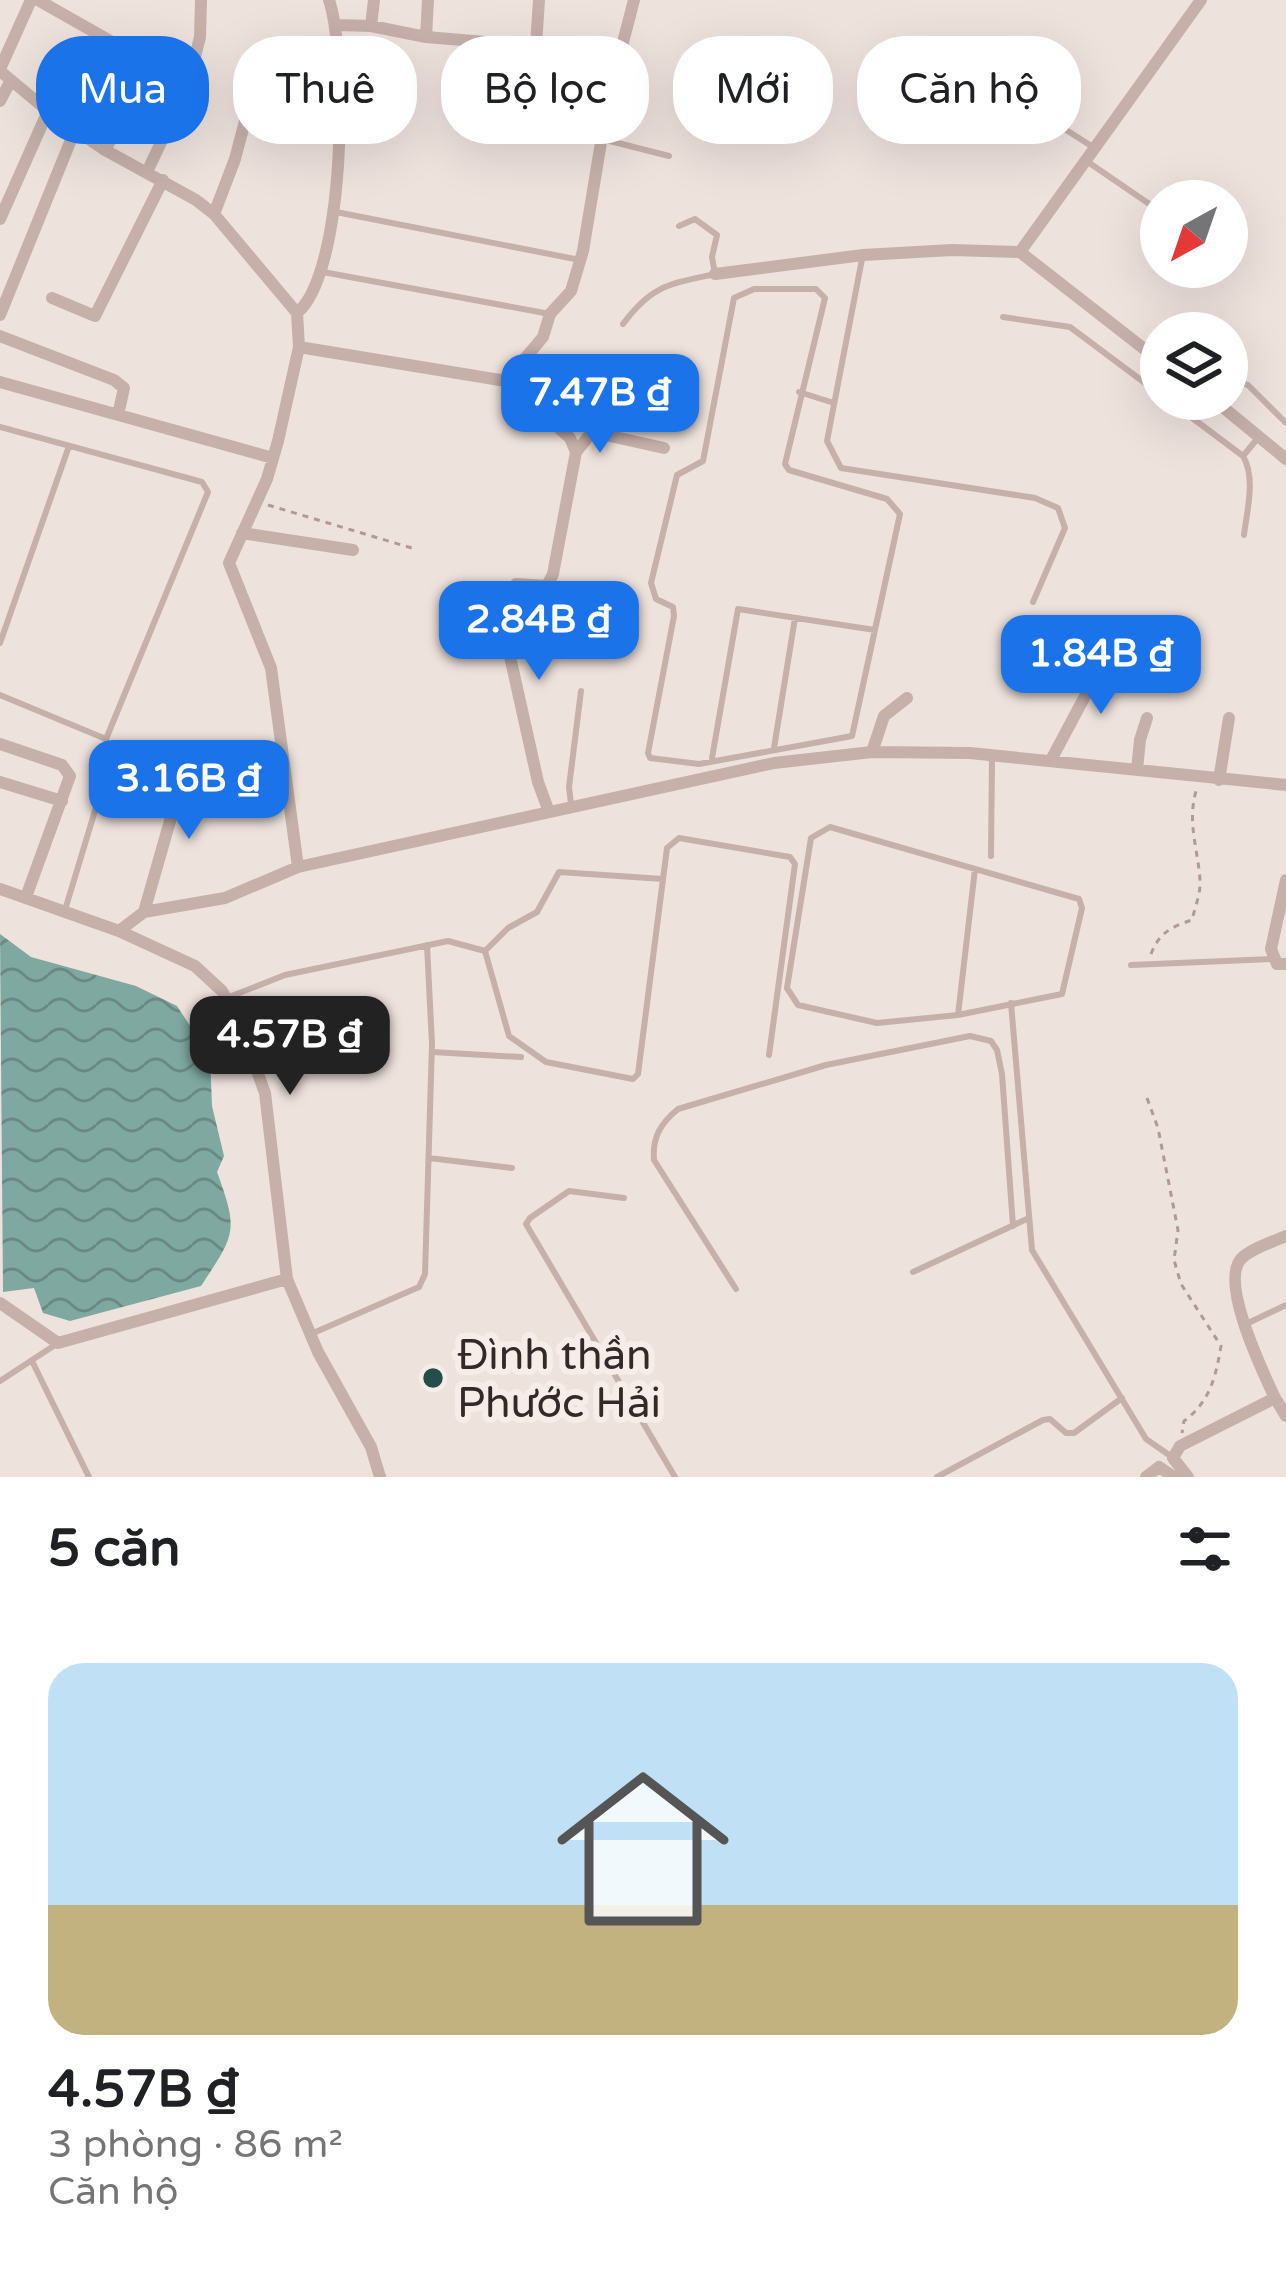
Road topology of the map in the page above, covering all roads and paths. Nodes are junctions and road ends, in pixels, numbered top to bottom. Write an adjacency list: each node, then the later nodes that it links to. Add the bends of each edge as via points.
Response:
1 (35, 0): 11 (street); 16 (street)
2 (201, 0): 31 (street, via 188,85)
3 (329, 0): 9 (street)
4 (374, 0): 10 (street)
5 (428, 0): 14 (street)
6 (539, 0): 12 (street)
7 (634, 0): 13 (street)
8 (1201, 0): 27 (street)
9 (338, 25): 10 (street); 34 (street)
10 (371, 26): 14 (street)
11 (101, 36)
12 (537, 36)
13 (624, 36)
14 (426, 37): 15 (street)
15 (441, 38)
16 (4, 73): 17 (street); 18 (street)
17 (0, 100)
18 (36, 101)
19 (36, 138): 36 (street)
20 (1081, 139): 27 (lane)
21 (69, 144): 46 (street)
22 (96, 144): 28 (street)
23 (108, 144): 28 (street)
24 (239, 144): 35 (street)
25 (600, 144): 40 (street)
26 (624, 144): 29 (lane)
27 (1094, 147): 30 (street)
28 (105, 150): 31 (street)
29 (669, 156)
30 (1084, 160): 33 (lane); 38 (street)
31 (147, 172): 32 (street)
32 (163, 180): 35 (street); 43 (street, via 95,316)
33 (1140, 198)
34 (332, 212): 40 (lane); 41 (street)
35 (214, 214): 44 (street)
36 (0, 219)
37 (679, 226): 42 (lane, via 700,220 717,235)
38 (1020, 252): 39 (street); 51 (street)
39 (863, 255): 42 (street); 57 (lane)
40 (580, 260): 45 (street, via 571,291)
41 (321, 272): 44 (street); 45 (lane)
42 (715, 274): 48 (lane, via 658,287)
43 (52, 298)
44 (297, 314): 50 (street)
45 (550, 314): 53 (street, via 543,337)
46 (0, 315)
47 (1003, 316): 52 (lane, via 1070,327)
48 (623, 324)
49 (0, 335): 58 (street, via 114,380 124,388)
50 (299, 346): 53 (street); 68 (street)
51 (1140, 346)
52 (1140, 379)
53 (506, 381): 66 (street)
54 (0, 382): 58 (street)
55 (1248, 385): 61 (lane)
56 (799, 392): 57 (lane); 77 (lane, via 789,470 887,499 901,514); 91 (lane, via 825,298 816,289 742,292 734,298 703,461 677,475 651,583 674,616 648,753 700,764)
57 (834, 403): 75 (lane, via 827,441 841,467 1058,508 1065,528)
58 (118, 416): 68 (street)
59 (1195, 420): 67 (lane)
60 (1239, 420): 63 (street)
61 (1286, 423)
62 (0, 427): 64 (lane)
63 (1258, 436): 67 (lane); 69 (street)
64 (69, 446): 78 (lane); 85 (lane, via 202,482 208,492)
65 (664, 448): 66 (street, via 592,432)
66 (576, 452): 100 (street, via 553,574 547,586 516,584 507,644)
67 (1243, 456): 72 (lane, via 1250,486)
68 (273, 458): 70 (street)
69 (1286, 459)
70 (256, 502): 71 (street); 73 (path)
71 (242, 532): 74 (street); 102 (street, via 229,563 271,668)
72 (1244, 535)
73 (415, 549)
74 (353, 550)
75 (1033, 602)
76 (795, 618): 77 (lane); 87 (lane); 91 (lane, via 738,609)
77 (875, 630): 87 (lane, via 852,736)
78 (0, 643)
79 (1109, 651): 92 (street)
80 (581, 692): 99 (lane)
81 (0, 694): 85 (lane)
82 (907, 698): 88 (street, via 884,716)
83 (1147, 718): 93 (street)
84 (1229, 718): 95 (street)
85 (106, 739): 108 (lane, via 110,761)
86 (0, 745): 98 (street, via 68,769)
87 (774, 748): 91 (lane)
88 (872, 752): 89 (street); 99 (street, via 774,763)
89 (992, 755): 92 (street); 101 (lane)
90 (188, 758): 109 (street)
91 (712, 759)
92 (1051, 760): 93 (street)
93 (1137, 770): 94 (street)
94 (1199, 778): 95 (street); 114 (path, via 1191,809 1197,902 1192,920 1158,938)
95 (1219, 780): 97 (street)
96 (0, 782): 98 (street)
97 (1286, 785)
98 (62, 801): 107 (street)
99 (571, 808): 100 (street)
100 (549, 812): 102 (street)
101 (991, 856)
102 (298, 867): 109 (street, via 225,898)
103 (976, 869): 117 (lane, via 1079,899 1082,908 1061,994); 118 (lane); 118 (lane, via 830,827 811,838 787,988 797,1005 877,1023)
104 (663, 879): 112 (lane, via 559,872 537,912); 112 (lane, via 633,1079 546,1062 509,1036); 120 (lane, via 667,848 679,838 795,864)
105 (1286, 880): 113 (street, via 1271,949)
106 (0, 889): 107 (street)
107 (26, 897): 108 (street)
108 (64, 910): 110 (street)
109 (144, 912): 110 (street)
110 (119, 931): 116 (street, via 195,966)
111 (428, 945): 112 (lane, via 448,941); 116 (lane, via 285,975); 119 (lane)
112 (485, 951)
113 (1280, 961): 114 (lane)
114 (1149, 964): 115 (lane)
115 (1131, 965)
116 (226, 999): 130 (street, via 266,1093)
117 (1011, 1003): 118 (lane); 126 (lane)
118 (958, 1015)
119 (432, 1052): 121 (lane); 123 (lane)
120 (769, 1054)
121 (521, 1057)
122 (1147, 1098): 142 (path, via 1178,1229 1181,1284 1222,1346 1214,1383 1184,1421)
123 (429, 1158): 124 (lane); 135 (lane, via 419,1287)
124 (512, 1168)
125 (624, 1198): 146 (lane, via 569,1191 526,1224)
126 (1029, 1218): 127 (lane); 139 (lane, via 1032,1250)
127 (1013, 1226): 129 (lane); 131 (lane, via 1002,1074 991,1041 970,1036 826,1065 678,1109 653,1143 654,1160)
128 (1286, 1236): 134 (street, via 1235,1267)
129 (914, 1272)
130 (287, 1279): 135 (street); 136 (street)
131 (736, 1289)
132 (0, 1303): 136 (street)
133 (1286, 1305): 134 (lane)
134 (1246, 1324): 140 (street)
135 (311, 1334): 145 (street)
136 (58, 1343): 137 (lane)
137 (32, 1361): 138 (lane); 144 (lane)
138 (0, 1381)
139 (1122, 1398): 142 (lane, via 1146,1439); 147 (lane, via 1074,1433 1043,1420)
140 (1275, 1398): 141 (street); 142 (street)
141 (1286, 1416)
142 (1176, 1452): 143 (street)
143 (1182, 1476): 148 (street, via 1160,1467)
144 (89, 1477)
145 (380, 1477)
146 (675, 1477)
147 (937, 1477)
148 (1146, 1477)

